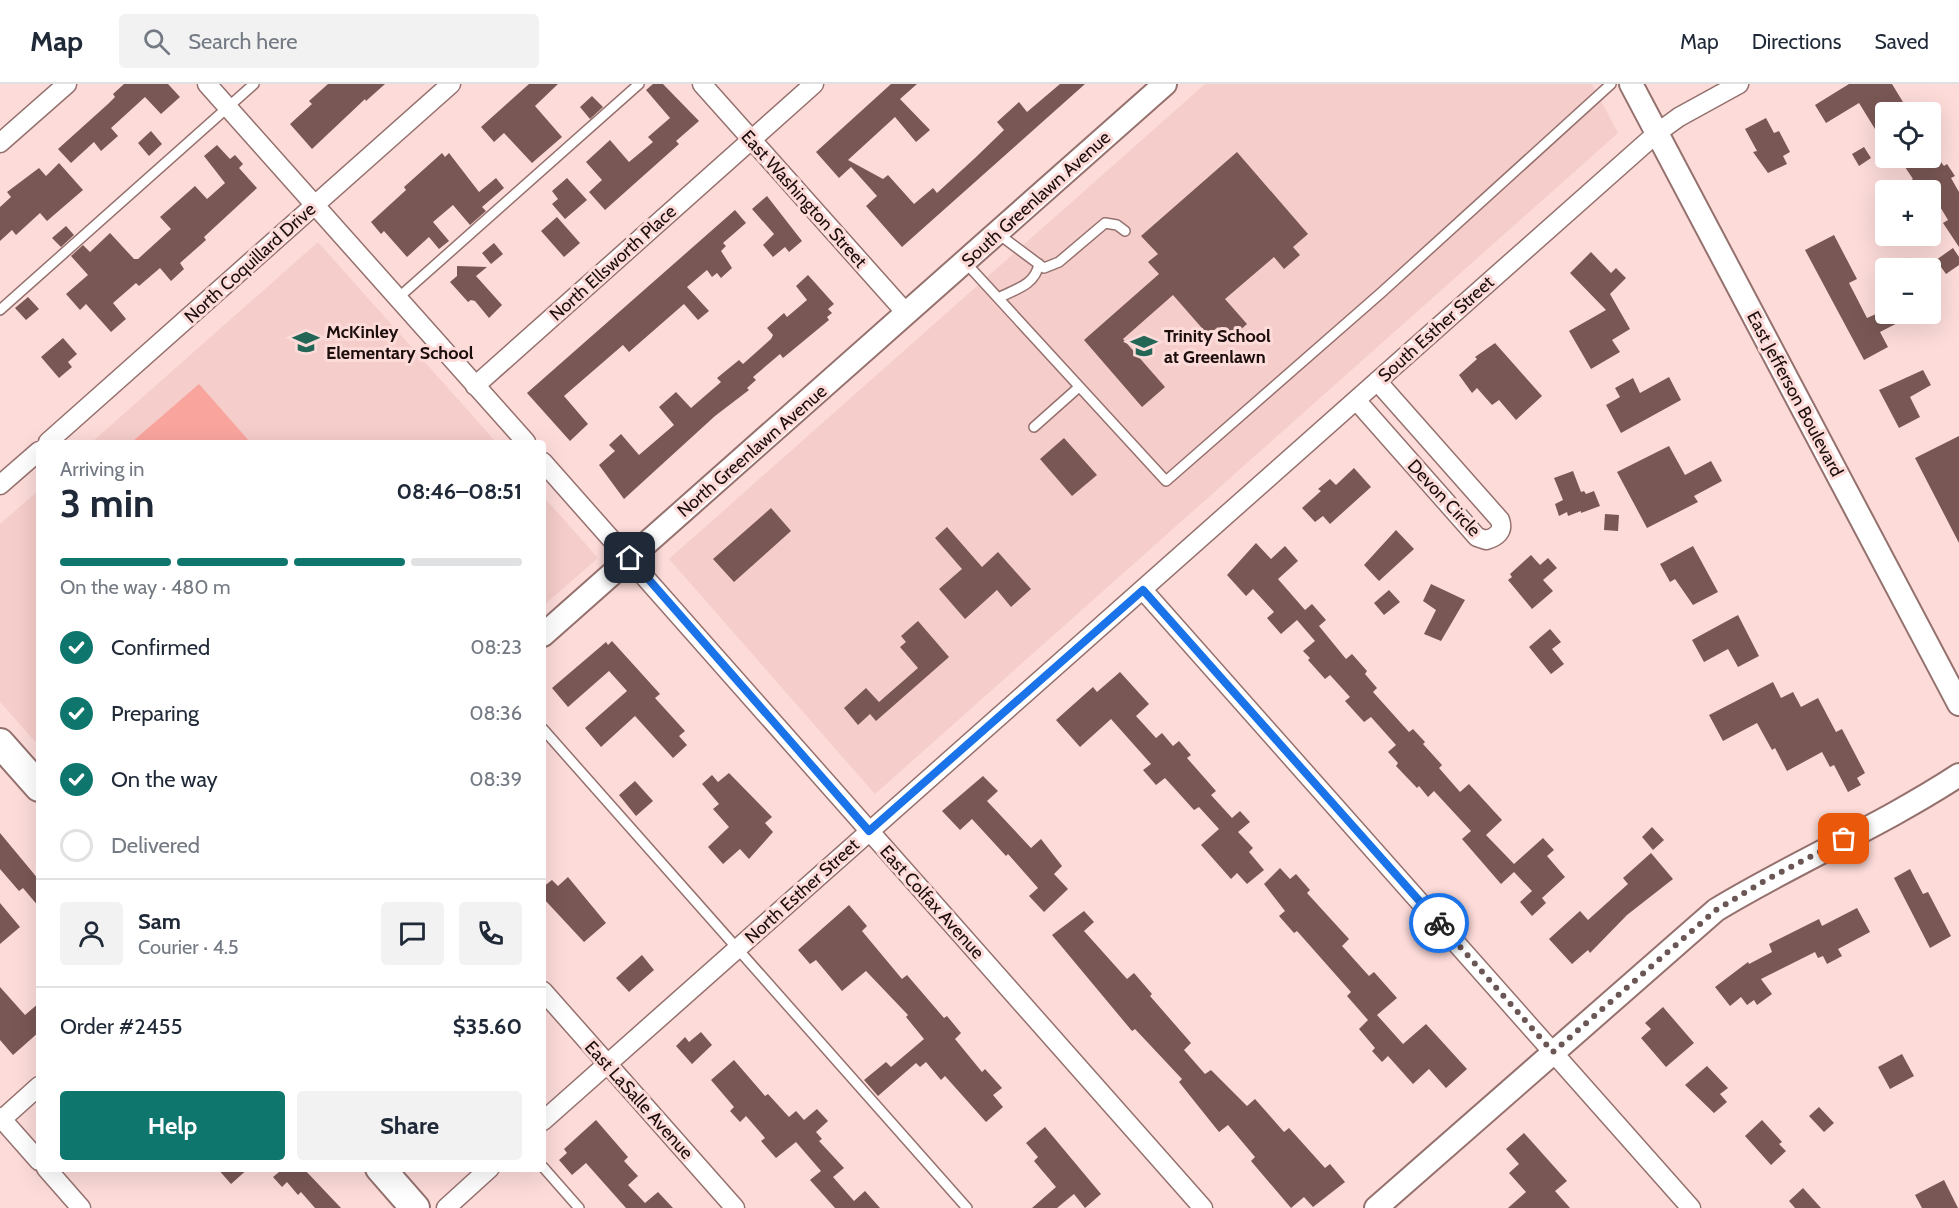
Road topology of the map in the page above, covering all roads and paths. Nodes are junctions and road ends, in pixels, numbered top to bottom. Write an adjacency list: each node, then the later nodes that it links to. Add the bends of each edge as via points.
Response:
1 (67, 84): 15 (street)
2 (207, 84): 12 (street)
3 (254, 84): 12 (lane)
4 (451, 84): 16 (street, North Coquillard Drive)
5 (639, 84): 21 (lane)
6 (702, 84): 14 (street, East Washington Street)
7 (814, 84): 14 (street, North Ellsworth Place)
8 (1165, 84): 18 (street, South Greenlawn Avenue)
9 (1611, 84): 27 (lane, via 1167,481)
10 (1631, 84): 13 (street, East Jefferson Boulevard)
11 (1739, 84): 13 (street, South Esther Street)
12 (228, 108): 16 (street); 23 (lane)
13 (1657, 133): 25 (street, South Esther Street); 38 (street, East Jefferson Boulevard)
14 (752, 140): 24 (street, East Washington Street); 26 (street, North Ellsworth Place)
15 (0, 143)
16 (315, 206): 21 (street); 30 (street, North Coquillard Drive)
17 (1125, 231): 20 (lane, via 1105,223 1059,262 1044,268)
18 (997, 233): 19 (street, South Greenlawn Avenue); 20 (lane)
19 (965, 262): 22 (lane); 24 (street, South Greenlawn Avenue)
20 (1039, 264): 22 (lane, via 1031,282)
21 (398, 298): 26 (street)
22 (998, 298): 27 (lane)
23 (0, 310)
24 (907, 314): 35 (street, North Greenlawn Avenue)
25 (1377, 381): 28 (street, South Esther Street); 28 (street, Devon Circle, via 1500,520 1502,526 1494,538 1477,537)
26 (475, 386): 31 (street)
27 (1079, 387): 29 (lane)
28 (1356, 400): 36 (street, South Esther Street)
29 (1034, 428)
30 (50, 440)
31 (524, 440)
32 (36, 454): 34 (street)
33 (546, 465): 35 (street, East Colfax Avenue)
34 (0, 485)
35 (630, 558): 37 (street, North Greenlawn Avenue); 43 (street, East Colfax Avenue)
36 (1143, 590): 43 (street, North Esther Street); 46 (street)
37 (546, 632)
38 (1959, 704)
39 (546, 732): 44 (lane)
40 (0, 743): 42 (main road)
41 (1959, 775): 46 (street, via 1923,799 1716,910)
42 (36, 784)
43 (869, 831): 44 (street, North Esther Street); 62 (street, East Colfax Avenue)
44 (737, 949): 47 (street, North Esther Street); 61 (lane)
45 (546, 995): 47 (street, East LaSalle Avenue)
46 (1553, 1052): 63 (street); 64 (street)
47 (607, 1064): 49 (street, North Esther Street); 60 (street, East LaSalle Avenue)
48 (36, 1089): 50 (street)
49 (546, 1118)
50 (1, 1119): 51 (street)
51 (36, 1158)
52 (546, 1170): 59 (lane)
53 (50, 1172): 56 (street)
54 (384, 1172): 57 (main road)
55 (486, 1172): 58 (street)
56 (81, 1208)
57 (415, 1208)
58 (446, 1208)
59 (579, 1208)
60 (735, 1208)
61 (967, 1208)
62 (1203, 1208)
63 (1376, 1208)
64 (1691, 1208)

